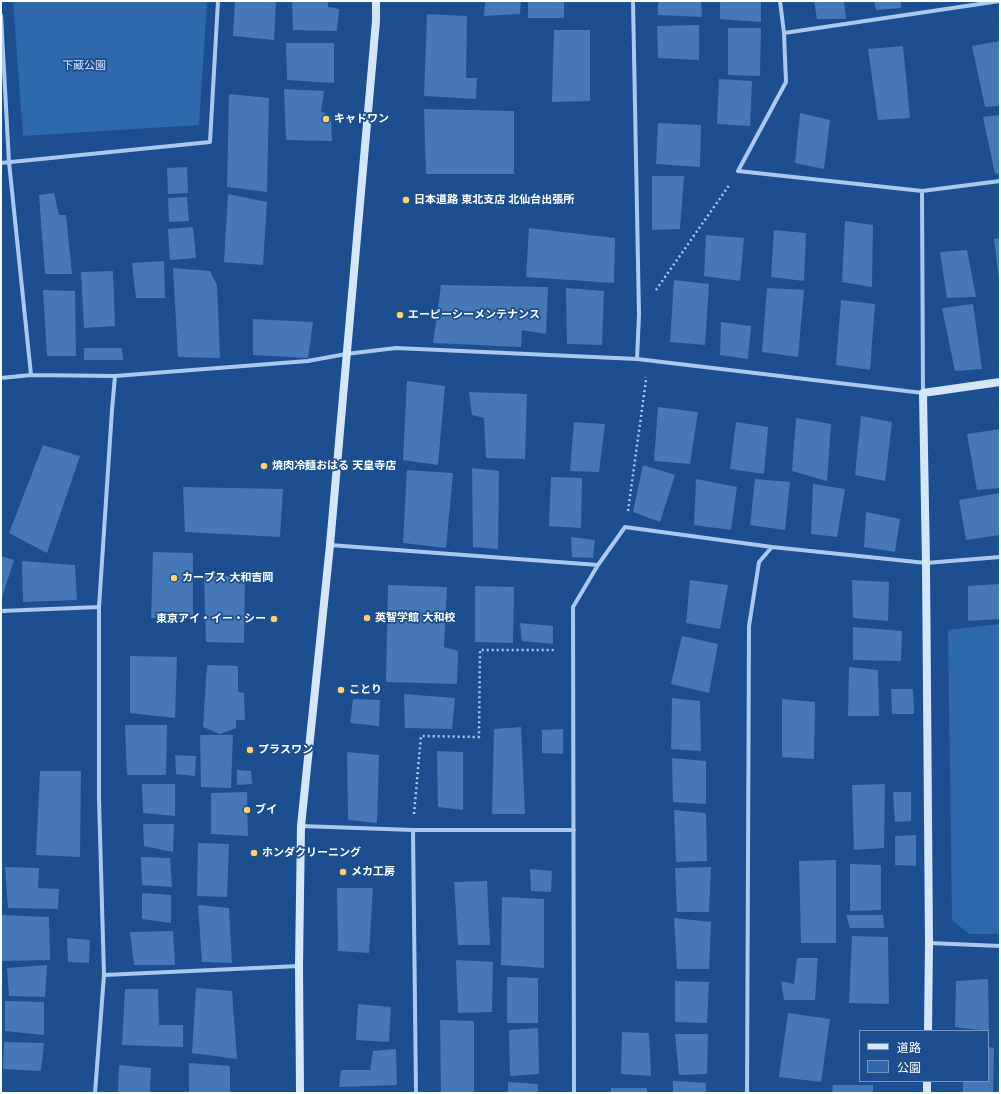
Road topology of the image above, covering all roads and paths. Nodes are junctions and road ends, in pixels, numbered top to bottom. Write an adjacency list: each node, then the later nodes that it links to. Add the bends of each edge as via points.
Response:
1 (218, 1): 8 (street, via 210,142)
2 (376, 1): 14 (street)
3 (633, 1): 13 (street)
4 (780, 1): 7 (street)
5 (1000, 1): 7 (street)
6 (1, 15): 8 (street)
7 (784, 33): 10 (street, via 786,82)
8 (9, 162): 9 (street); 16 (street)
9 (1, 163)
10 (738, 171): 12 (street); 13 (path)
11 (1000, 181): 12 (street)
12 (922, 191): 20 (street)
13 (639, 315): 15 (street)
14 (346, 354): 15 (street, via 396,348); 17 (street, via 308,361); 22 (street)
15 (637, 359): 20 (street); 21 (path, via 646,380)
16 (31, 375): 17 (street); 18 (street)
17 (116, 376): 27 (street)
18 (1, 378)
19 (1000, 382): 20 (street)
20 (923, 393): 25 (street)
21 (625, 527): 23 (street); 26 (street)
22 (330, 545): 26 (street); 30 (street)
23 (772, 547): 25 (street); 43 (street, via 759,562 749,626)
24 (1000, 557): 25 (street)
25 (926, 562): 33 (street)
26 (598, 565): 29 (street, via 573,607)
27 (99, 607): 28 (street); 36 (street, via 99,792)
28 (1, 611)
29 (572, 651): 31 (path, via 480,650 478,737 421,736); 32 (street)
30 (301, 826): 31 (street); 35 (street)
31 (413, 830): 32 (street); 41 (street)
32 (574, 830): 42 (street)
33 (930, 943): 34 (street); 37 (street)
34 (1000, 946)
35 (299, 966): 36 (street); 40 (street)
36 (104, 975): 39 (street)
37 (928, 1030)
38 (927, 1082): 44 (street)
39 (96, 1093)
40 (300, 1093)
41 (416, 1093)
42 (574, 1093)
43 (747, 1093)
44 (927, 1093)

